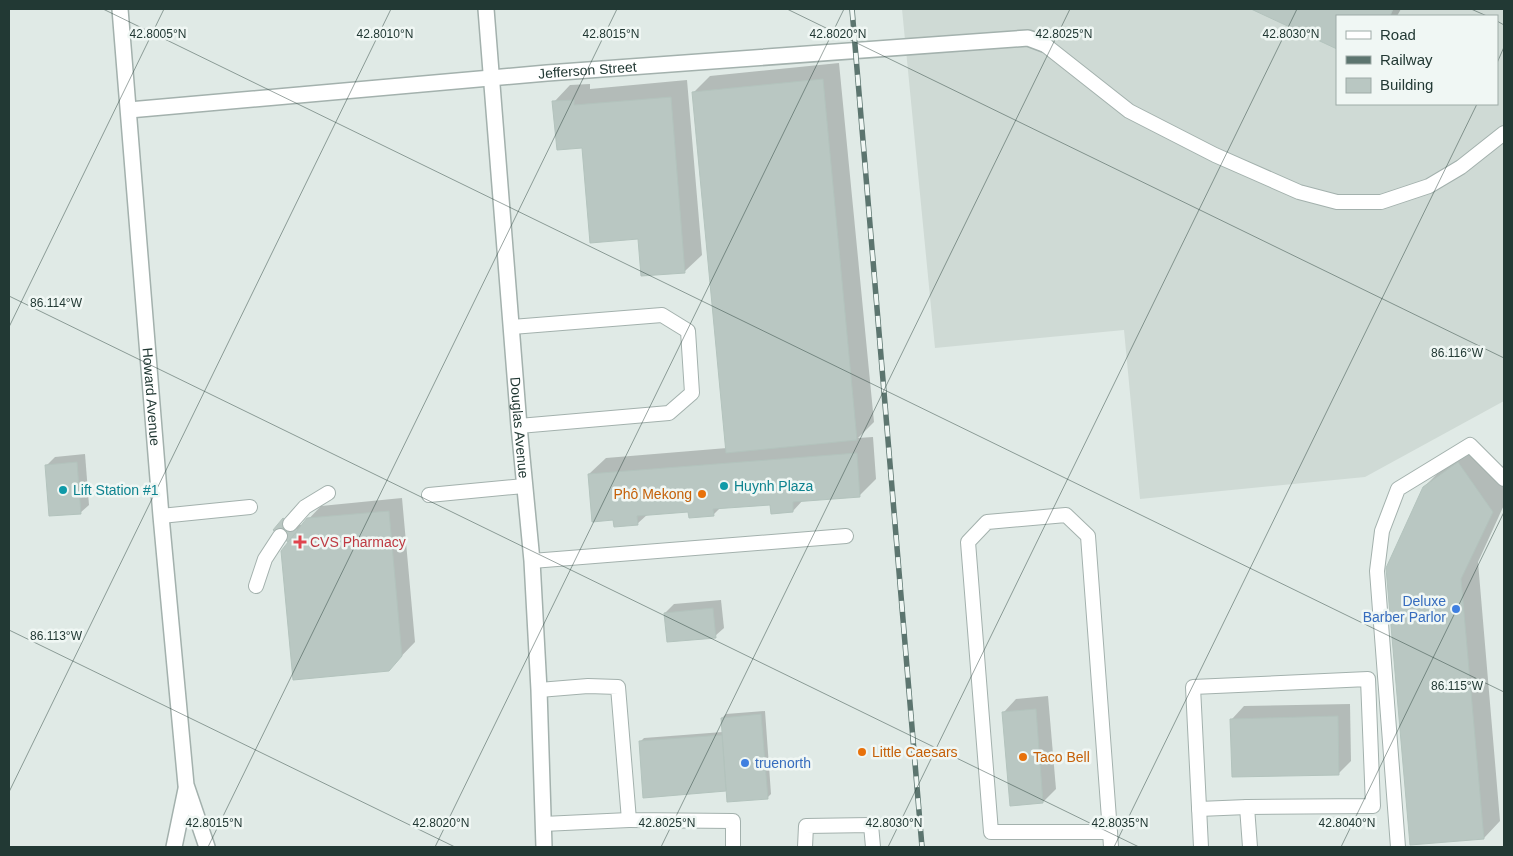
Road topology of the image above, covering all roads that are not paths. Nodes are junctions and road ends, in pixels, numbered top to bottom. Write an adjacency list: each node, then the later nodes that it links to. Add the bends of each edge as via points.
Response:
1 (120, 9): 5 (street, Howard Avenue)
2 (486, 9): 4 (street, Douglas Avenue)
3 (1044, 44): 4 (street, Jefferson Street, via 1028,38 1009,39 548,72); 6 (lane, via 1129,111 1214,155 1299,192 1337,202 1381,202 1429,186 1461,167)
4 (492, 79): 5 (street, Jefferson Street); 7 (street, Douglas Avenue)
5 (129, 110): 14 (street, Howard Avenue)
6 (1504, 133)
7 (512, 327): 8 (street, Douglas Avenue); 8 (lane, via 662,315 688,331 692,384 692,393 669,413)
8 (519, 426): 10 (street, Douglas Avenue)
9 (1504, 479): 36 (lane, via 1470,445 1398,489 1382,531 1377,571)
10 (524, 486): 12 (lane); 18 (street, Douglas Avenue)
11 (328, 493): 15 (lane, via 305,507)
12 (429, 495)
13 (250, 507): 14 (lane)
14 (161, 516): 21 (street, Howard Avenue)
15 (290, 524)
16 (280, 536): 19 (lane, via 265,559)
17 (846, 536): 18 (lane)
18 (532, 561): 20 (street, Douglas Avenue)
19 (256, 586)
20 (539, 690): 24 (lane, via 618,687); 25 (street, Douglas Avenue)
21 (186, 785): 27 (street, Howard Avenue); 28 (street, Howard Avenue)
22 (1247, 807): 23 (lane); 23 (lane, via 1373,806 1368,679 1193,687); 35 (lane)
23 (1199, 809): 34 (lane)
24 (629, 820): 25 (lane); 30 (lane, via 733,821)
25 (543, 824): 29 (street, Douglas Avenue)
26 (1110, 832): 26 (lane, via 1088,536 1066,516 987,522 968,542 991,832); 33 (lane)
27 (174, 847)
28 (207, 847)
29 (544, 847)
30 (733, 847)
31 (805, 847): 32 (lane, via 806,826 871,824)
32 (872, 847)
33 (1111, 847)
34 (1201, 847)
35 (1250, 847)
36 (1398, 847)

